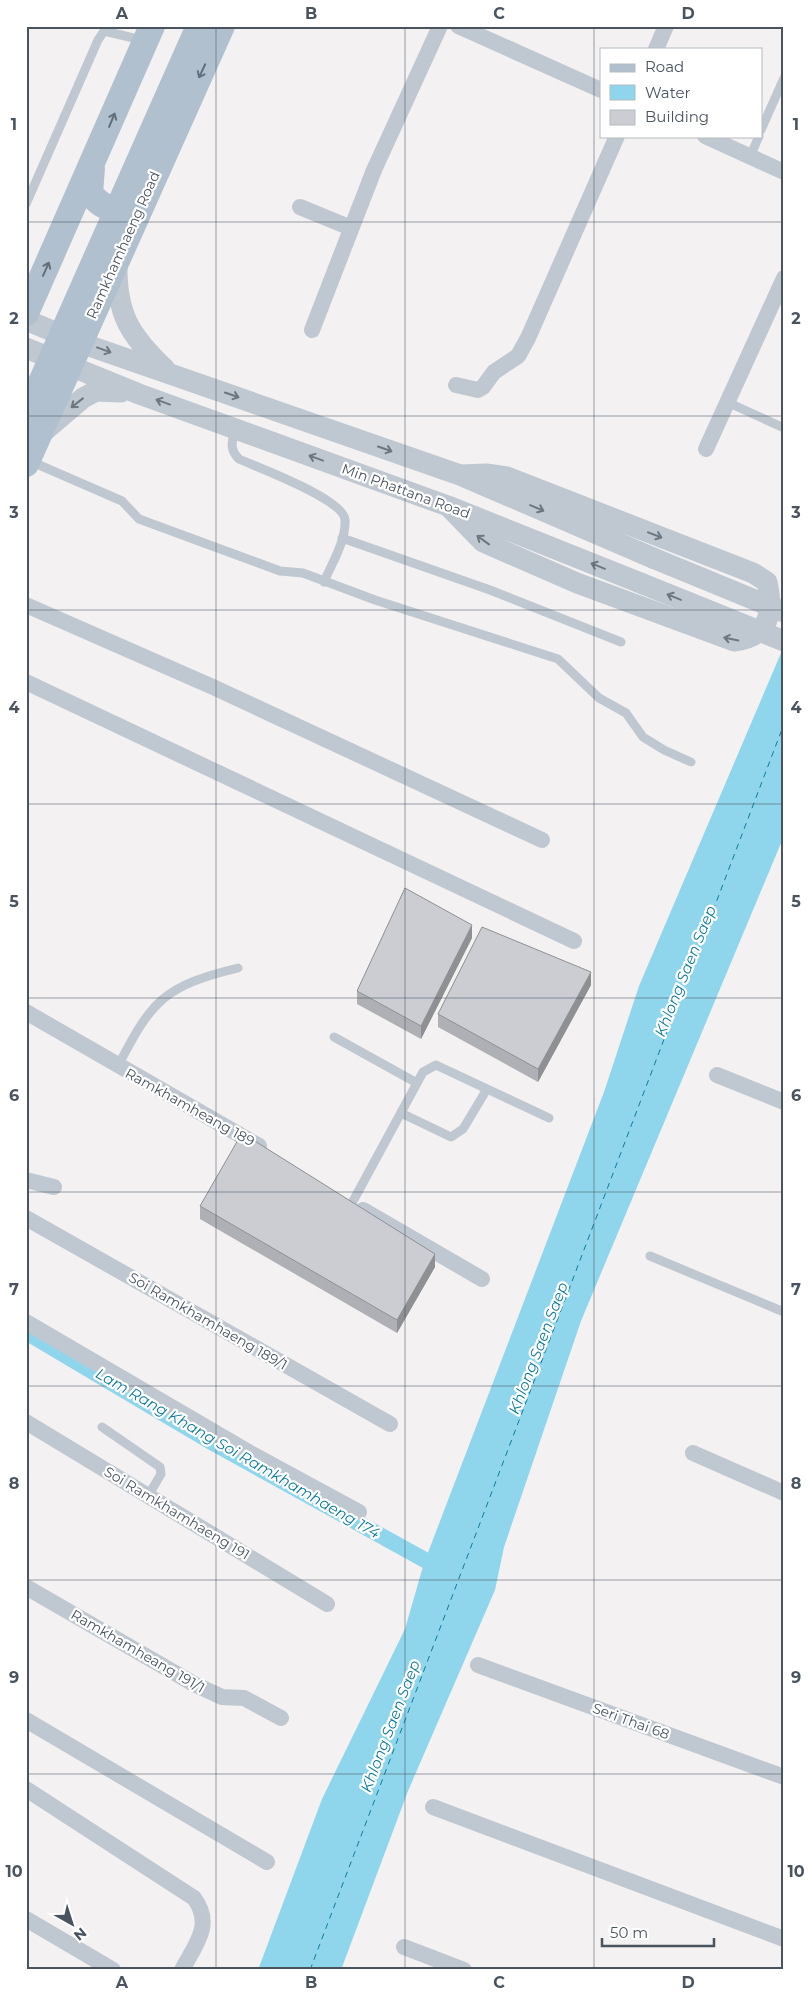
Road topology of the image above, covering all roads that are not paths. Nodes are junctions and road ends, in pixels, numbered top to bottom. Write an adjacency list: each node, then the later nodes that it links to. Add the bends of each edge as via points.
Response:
1 (183, 26): 31 (main road)
2 (199, 26): 35 (main road, Ramkhamhaeng Road, bridge)
3 (222, 26): 18 (main road, Ramkhamhaeng Road, one-way to 18)
4 (440, 26): 21 (street)
5 (458, 26): 10 (street)
6 (666, 26): 8 (street)
7 (148, 33): 16 (main road, one-way to 7); 19 (lane, via 104,31)
8 (657, 48)
9 (784, 78): 11 (lane)
10 (600, 90)
11 (762, 128)
12 (616, 138): 32 (street, via 518,356 494,372 478,390)
13 (709, 138): 15 (street)
14 (758, 138): 15 (lane)
15 (750, 156): 17 (street)
16 (92, 166): 18 (main road, via 90,193 104,207 113,210 123,208); 24 (main road, one-way to 16)
17 (784, 172)
18 (147, 191): 22 (main road, Ramkhamhaeng Road)
19 (26, 204)
20 (300, 207): 21 (street)
21 (351, 228): 26 (street)
22 (117, 260): 27 (main road, Ramkhamhaeng Road); 30 (street, via 116,289 126,321 144,349)
23 (784, 278): 34 (street)
24 (26, 313)
25 (26, 320): 27 (street)
26 (312, 330)
27 (81, 342): 29 (main road, Ramkhamhaeng Road); 30 (street, one-way to 30)
28 (26, 348): 29 (street, Min Phattana Road)
29 (69, 367): 33 (street, Min Phattana Road); 35 (main road, Ramkhamhaeng Road)
30 (170, 373): 40 (street, one-way to 40)
31 (26, 380)
32 (456, 385)
33 (139, 394): 35 (street, one-way to 35, via 96,391); 36 (street, Min Phattana Road, one-way to 33)
34 (728, 402): 37 (lane); 38 (street)
35 (33, 426): 39 (main road, Ramkhamhaeng Road)
36 (235, 428): 41 (street, Min Phattana Road, one-way to 36); 42 (lane, via 231,446 233,453 324,498 340,510 345,518)
37 (784, 428)
38 (706, 449)
39 (27, 462): 43 (lane, via 122,501 139,519 280,571 302,573)
40 (460, 475): 41 (street, one-way to 41, via 507,477 753,573 766,582 771,600 769,616 764,627 754,635 734,641 577,583 483,542); 45 (street, one-way to 45, bridge)
41 (448, 506): 46 (street, Min Phattana Road, one-way to 41, bridge)
42 (342, 538): 43 (lane); 47 (lane, via 490,590)
43 (324, 582): 49 (lane, via 558,659 600,698 626,712 643,737)
44 (26, 605): 50 (street)
45 (784, 612)
46 (784, 641)
47 (622, 642)
48 (26, 682): 51 (street)
49 (691, 762)
50 (542, 840)
51 (574, 941)
52 (238, 968): 55 (lane, via 186,983 162,999 141,1022)
53 (26, 1012): 55 (street, Ramkhamheang 189)
54 (334, 1037): 57 (lane)
55 (118, 1066): 62 (street, Ramkhamheang 189)
56 (717, 1075): 59 (street)
57 (417, 1083): 58 (lane, via 423,1072 436,1065); 60 (lane)
58 (487, 1089): 60 (lane, via 463,1129 451,1137); 61 (lane)
59 (784, 1102)
60 (401, 1113): 66 (lane)
61 (549, 1118)
62 (272, 1154)
63 (26, 1180): 64 (street)
64 (54, 1187)
65 (336, 1193): 66 (street)
66 (352, 1203): 69 (street)
67 (26, 1218): 73 (street, Soi Ramkhamhaeng 189/1)
68 (650, 1256): 70 (lane)
69 (482, 1280)
70 (784, 1312)
71 (26, 1322): 78 (street)
72 (26, 1422): 77 (street, Soi Ramkhamhaeng 191)
73 (390, 1424)
74 (102, 1427): 77 (lane, via 160,1467 161,1474)
75 (693, 1453): 76 (street)
76 (784, 1493)
77 (148, 1496): 80 (street, Soi Ramkhamhaeng 191)
78 (359, 1512)
79 (26, 1587): 82 (street, Ramkhamheang 191/1, via 200,1687 222,1696 244,1698)
80 (327, 1604)
81 (478, 1665): 84 (street, Seri Thai 68)
82 (281, 1718)
83 (26, 1720): 87 (street)
84 (784, 1777)
85 (26, 1789): 92 (street, via 194,1898 201,1908 204,1924)
86 (433, 1807): 89 (street)
87 (268, 1862)
88 (26, 1919): 91 (street)
89 (784, 1939)
90 (404, 1947): 93 (street)
91 (113, 1970)
92 (182, 1970)
93 (464, 1970)

